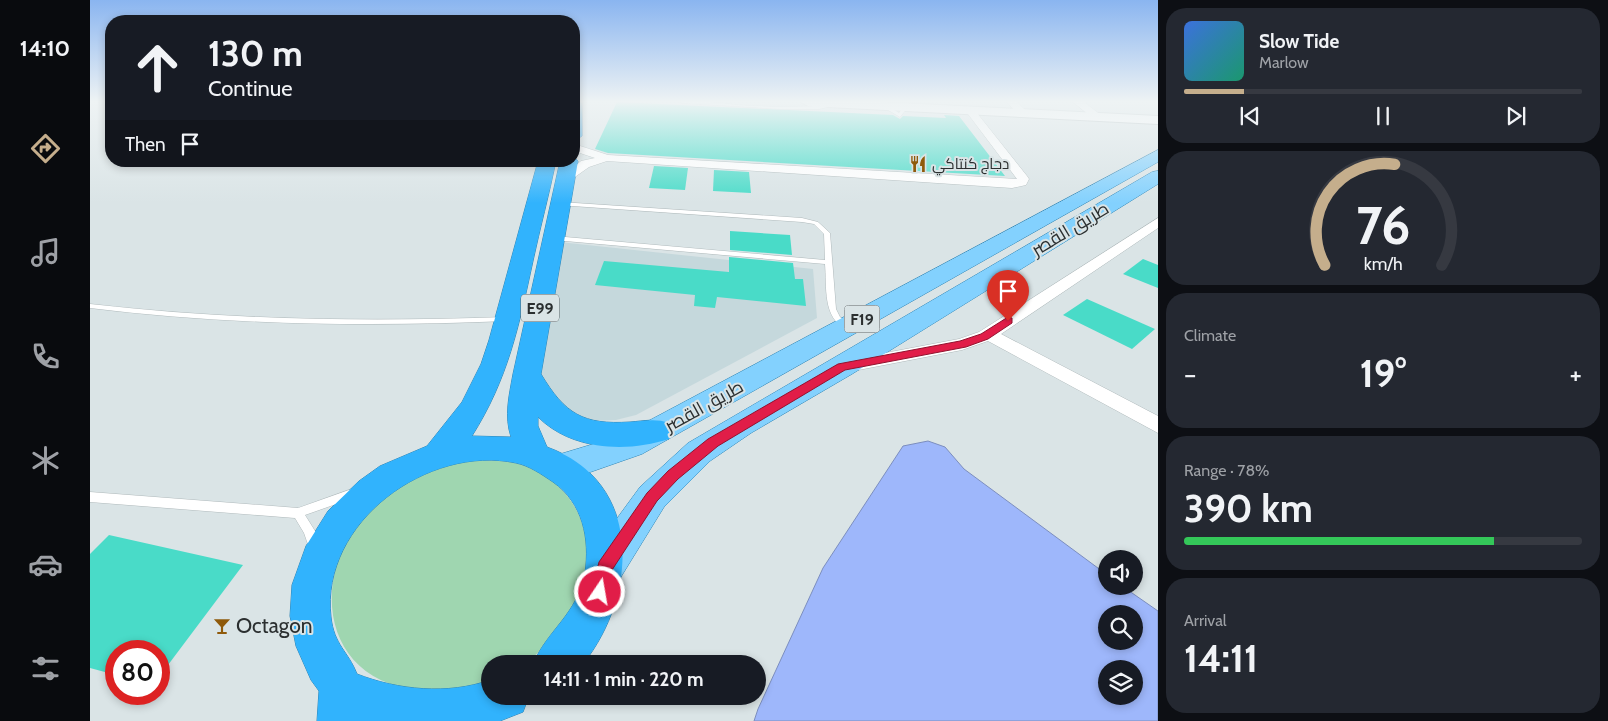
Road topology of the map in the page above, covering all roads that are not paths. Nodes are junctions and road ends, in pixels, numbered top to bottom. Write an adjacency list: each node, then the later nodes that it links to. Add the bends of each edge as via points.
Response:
1 (990, 136): 4 (street, via 1023,179 1022,182 1012,184 647,158)
2 (580, 149): 4 (street)
3 (1158, 155): 15 (main road, طريق القصر / F19)
4 (607, 158): 5 (street)
5 (580, 166)
6 (546, 167): 14 (highway, E99)
7 (567, 171): 9 (highway, E99)
8 (1158, 176): 17 (main road, طريق القصر / F19)
9 (560, 204): 11 (highway, E99); 12 (lane, via 809,220 826,229)
10 (1158, 222): 16 (street)
11 (554, 238): 12 (lane); 18 (highway, E99)
12 (829, 262): 15 (lane, via 832,309 837,318)
13 (90, 306): 14 (lane, via 186,316 349,322)
14 (508, 319): 21 (highway, E99, via 486,390 467,421)
15 (848, 326): 20 (main road, طريق القصر / F19)
16 (988, 334): 17 (street, via 962,344); 19 (street)
17 (842, 367): 27 (main road, طريق القصر / F19, via 699,452 652,497)
18 (527, 374): 20 (highway, via 548,409 579,430 614,435); 22 (highway, E99, via 523,426)
19 (1158, 425)
20 (658, 431): 22 (main road, طريق القصر / F19, via 609,454)
21 (439, 454): 22 (highway, via 488,447 511,449); 23 (highway, via 400,470)
22 (546, 460): 27 (highway, via 576,481 590,498 600,519 605,542)
23 (382, 482): 25 (lane); 26 (highway, via 344,517)
24 (90, 497): 25 (lane)
25 (298, 513): 26 (lane, via 313,541)
26 (318, 563): 31 (highway, via 312,585 312,629 318,650 338,681)
27 (605, 567): 28 (highway, via 600,592 590,616)
28 (562, 655)
29 (483, 705): 31 (highway, via 430,715 407,714 378,707)
30 (515, 705): 32 (highway)
31 (341, 706)
32 (504, 721)

